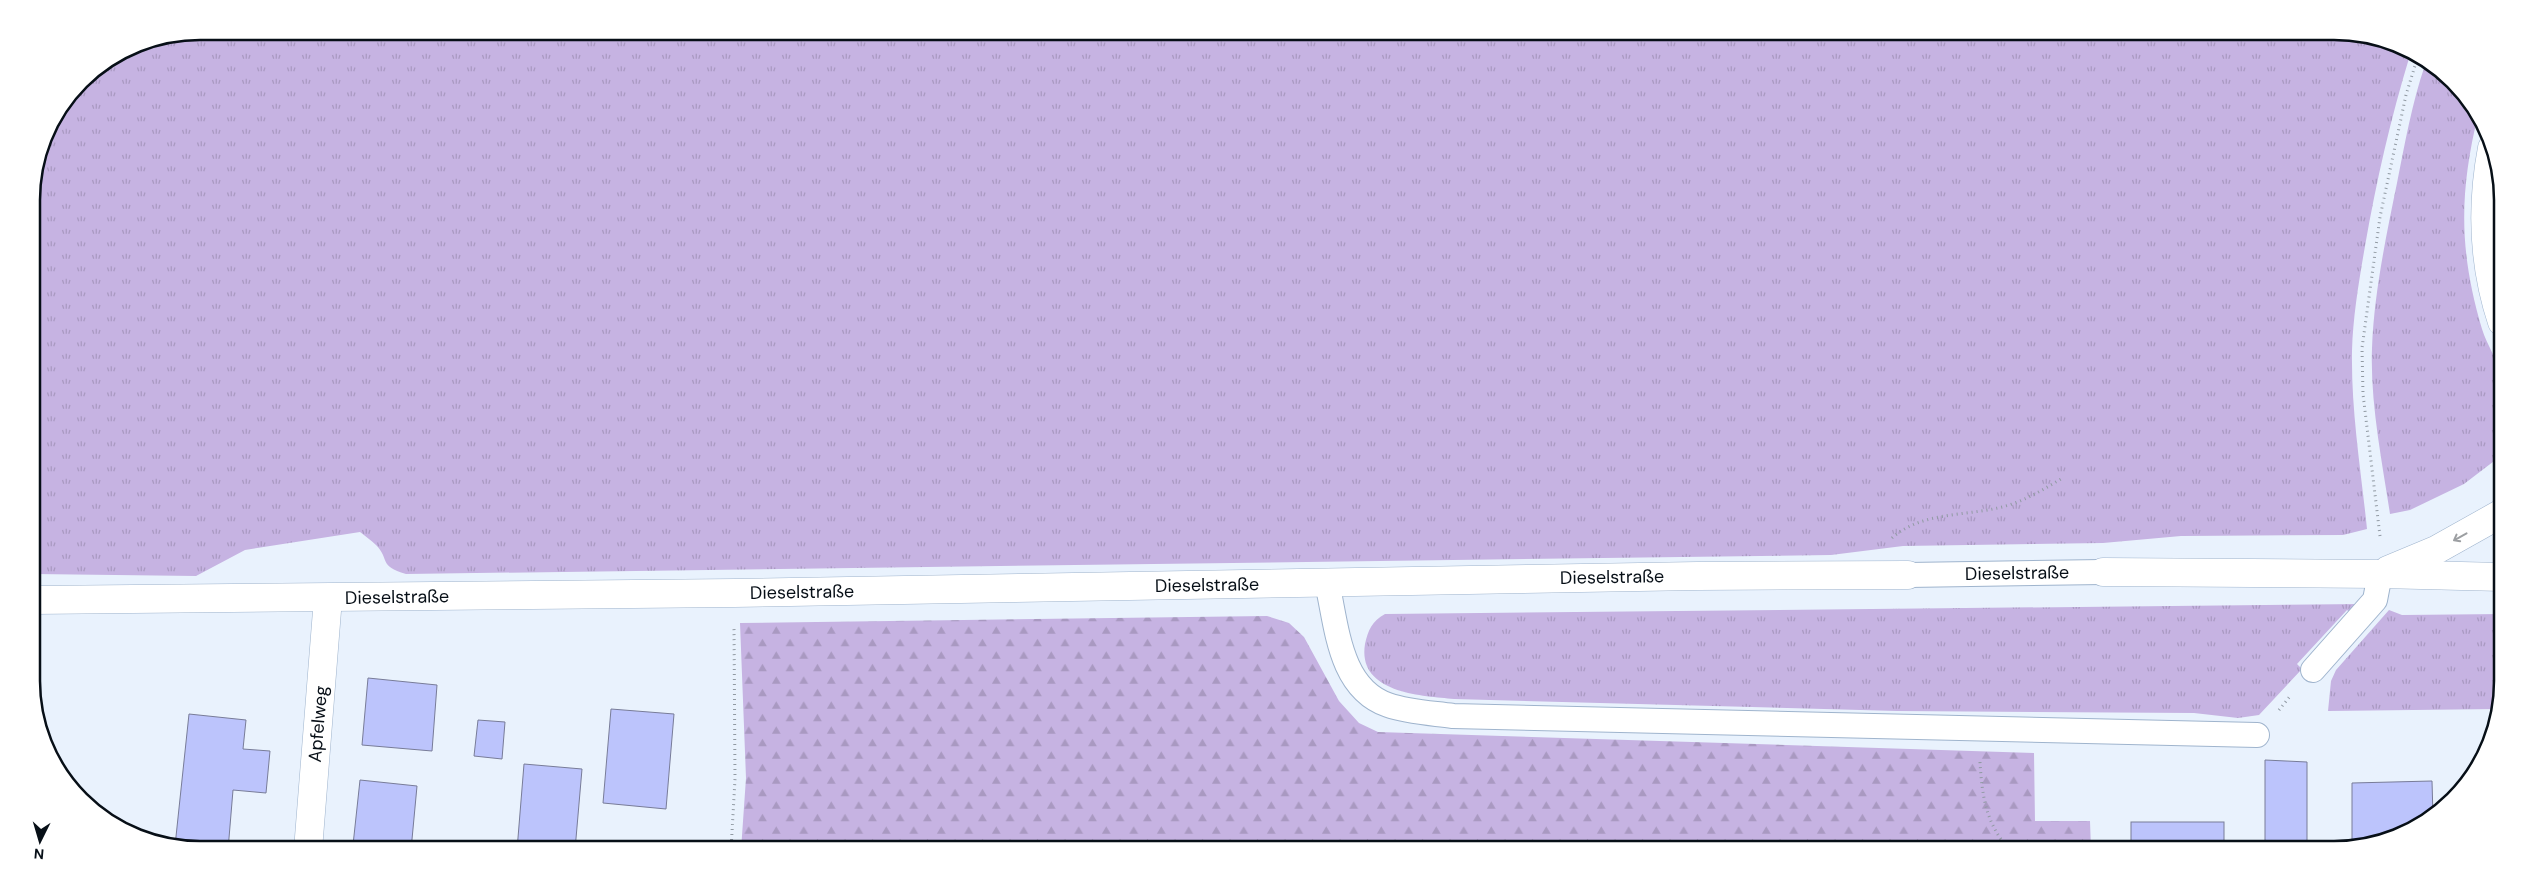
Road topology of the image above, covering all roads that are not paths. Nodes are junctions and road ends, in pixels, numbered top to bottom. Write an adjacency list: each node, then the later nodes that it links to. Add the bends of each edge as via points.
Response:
1 (2489, 163): 2 (street, via 2485,246)
2 (2494, 299)
3 (2494, 517): 5 (street, Dieselstraße, one-way to 5, via 2436,550)
4 (2103, 572): 5 (street, Dieselstraße); 6 (lane, Dieselstraße)
5 (2380, 574): 7 (street, Dieselstraße); 11 (lane, via 2375,600)
6 (1908, 575): 8 (street, Dieselstraße)
7 (2494, 577)
8 (1327, 583): 9 (street, Dieselstraße); 12 (lane, via 1341,646 1352,677 1368,695 1387,704 1417,711 1453,716)
9 (328, 598): 10 (street, Dieselstraße); 13 (street, Apfelweg)
10 (40, 600)
11 (2312, 670)
12 (2257, 735)
13 (309, 841)

